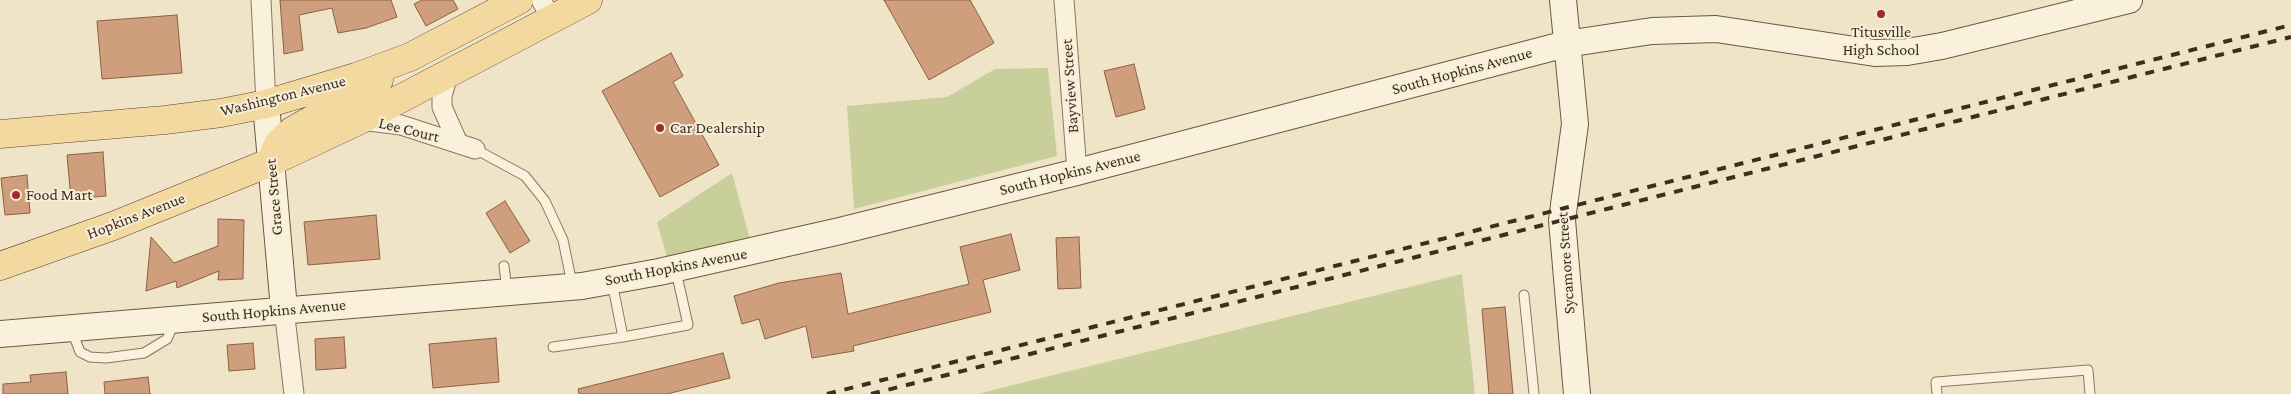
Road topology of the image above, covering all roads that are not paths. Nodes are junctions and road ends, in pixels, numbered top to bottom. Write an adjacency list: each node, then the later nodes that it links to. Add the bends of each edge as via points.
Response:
1 (260, 0): 11 (street, Grace Street)
2 (519, 0): 9 (main road, Washington Avenue)
3 (588, 0): 7 (main road)
4 (1064, 0): 16 (street, Bayview Street)
5 (1562, 0): 8 (street, Sycamore Street)
6 (2129, 0): 8 (street, South Hopkins Avenue, via 1907,52 1875,53 1716,29 1652,31)
7 (547, 10): 10 (main road)
8 (1566, 44): 16 (street, South Hopkins Avenue); 30 (street, Sycamore Street, via 1575,124 1562,220)
9 (410, 56): 11 (main road, Washington Avenue, via 356,77); 15 (main road, via 364,91 292,131 278,144)
10 (448, 75): 12 (main road); 14 (street, Lee Court, via 442,107)
11 (266, 104): 13 (main road, Washington Avenue, via 165,120); 15 (street, Grace Street)
12 (360, 120): 14 (street, Lee Court, via 390,122); 15 (main road)
13 (0, 134)
14 (467, 146): 21 (lane, via 525,176 545,201 563,240)
15 (271, 162): 17 (main road, Hopkins Avenue, via 113,226); 24 (street, Grace Street)
16 (1077, 172): 19 (street, South Hopkins Avenue, via 830,234)
17 (0, 266)
18 (504, 266): 22 (lane)
19 (675, 268): 20 (street, South Hopkins Avenue); 26 (lane, via 688,325)
20 (612, 280): 21 (street, South Hopkins Avenue); 26 (lane)
21 (572, 287): 22 (street, South Hopkins Avenue)
22 (507, 293): 24 (street, South Hopkins Avenue)
23 (1524, 295): 29 (lane)
24 (284, 309): 25 (street, South Hopkins Avenue); 28 (street, Grace Street)
25 (0, 334)
26 (623, 337): 27 (lane)
27 (553, 347)
28 (294, 394)
29 (1534, 394)
30 (1577, 394)
31 (1937, 394): 32 (lane, via 1936,382 2088,370)
32 (2090, 394)

